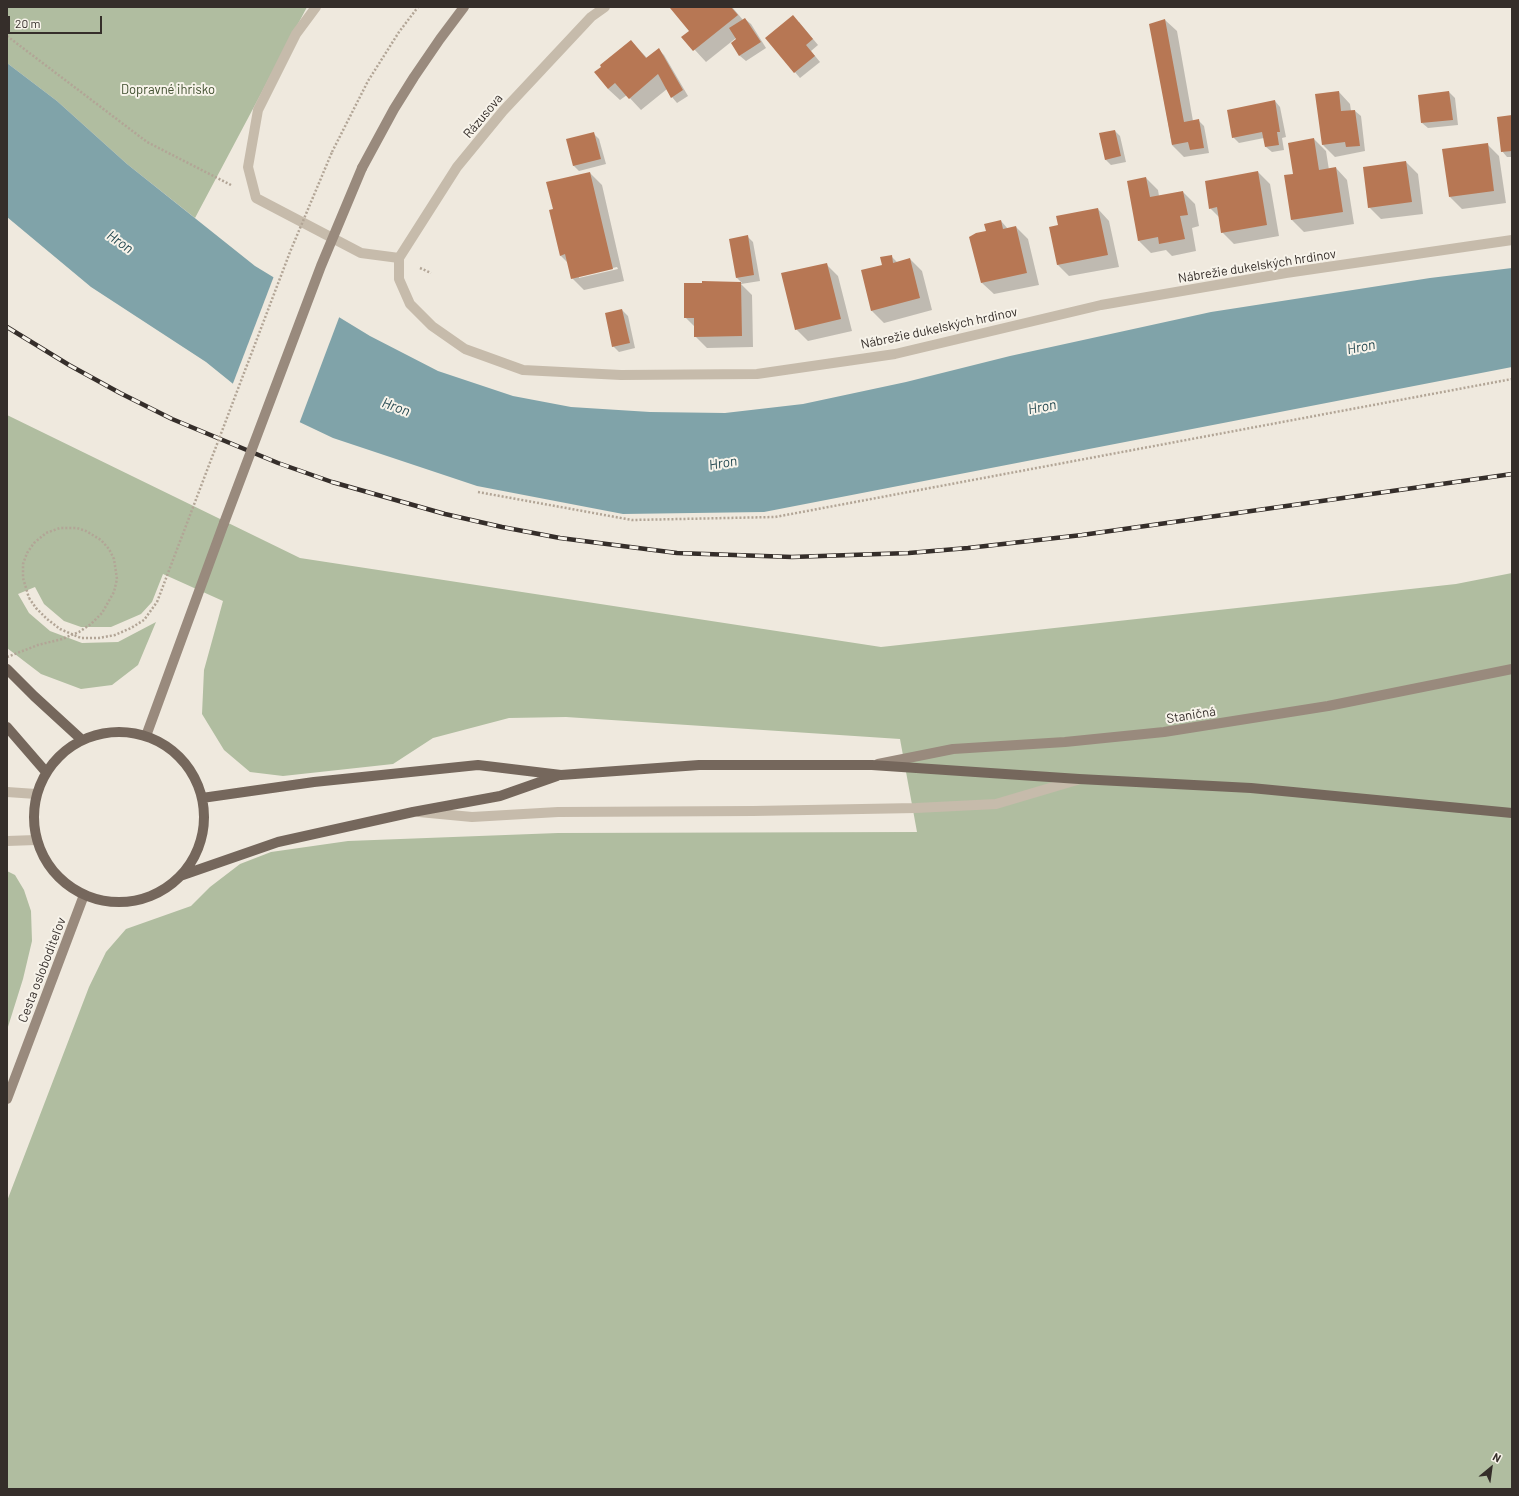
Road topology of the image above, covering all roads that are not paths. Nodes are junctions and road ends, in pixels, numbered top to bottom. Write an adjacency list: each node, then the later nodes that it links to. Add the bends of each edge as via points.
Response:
1 (316, 7): 5 (street, via 296,34 258,110 248,167 256,198 361,253)
2 (464, 7): 9 (main road, bridge, via 414,76 362,168 321,266)
3 (605, 7): 5 (street, Rázusova, via 591,17 503,111 457,167)
4 (1512, 240): 5 (street, Nábrežie dukelských hrdinov, via 1286,273 1109,304 895,354 757,374 621,375 523,370 464,350 432,326 407,298 398,279)
5 (399, 258)
6 (7, 669): 10 (main road)
7 (1512, 669): 11 (main road, Staničná, via 1328,706 1164,732 1065,742 953,749)
8 (7, 727): 12 (main road)
9 (146, 736): 10 (main road, via 124,732 103,733); 17 (main road, via 176,754 188,767)
10 (82, 740): 12 (main road, via 62,753)
11 (872, 765): 13 (main road, via 699,765); 14 (main road)
12 (46, 772): 16 (main road)
13 (561, 775): 17 (main road, via 478,765 314,782); 18 (main road, via 500,796)
14 (1080, 779): 18 (street, via 988,805 768,811 558,812 472,817); 19 (main road, via 1251,788)
15 (7, 792): 16 (street)
16 (36, 794): 20 (main road, via 33,817)
17 (202, 798): 22 (main road, via 204,820 200,841 192,860)
18 (413, 812): 22 (main road, via 278,842)
19 (1512, 813)
20 (36, 840): 21 (street); 23 (main road, via 54,873 68,886)
21 (7, 841)
22 (180, 876): 23 (main road, via 164,890 145,898 124,902 104,901)
23 (84, 895): 24 (main road, Cesta osloboditeľov)
24 (7, 1099)

